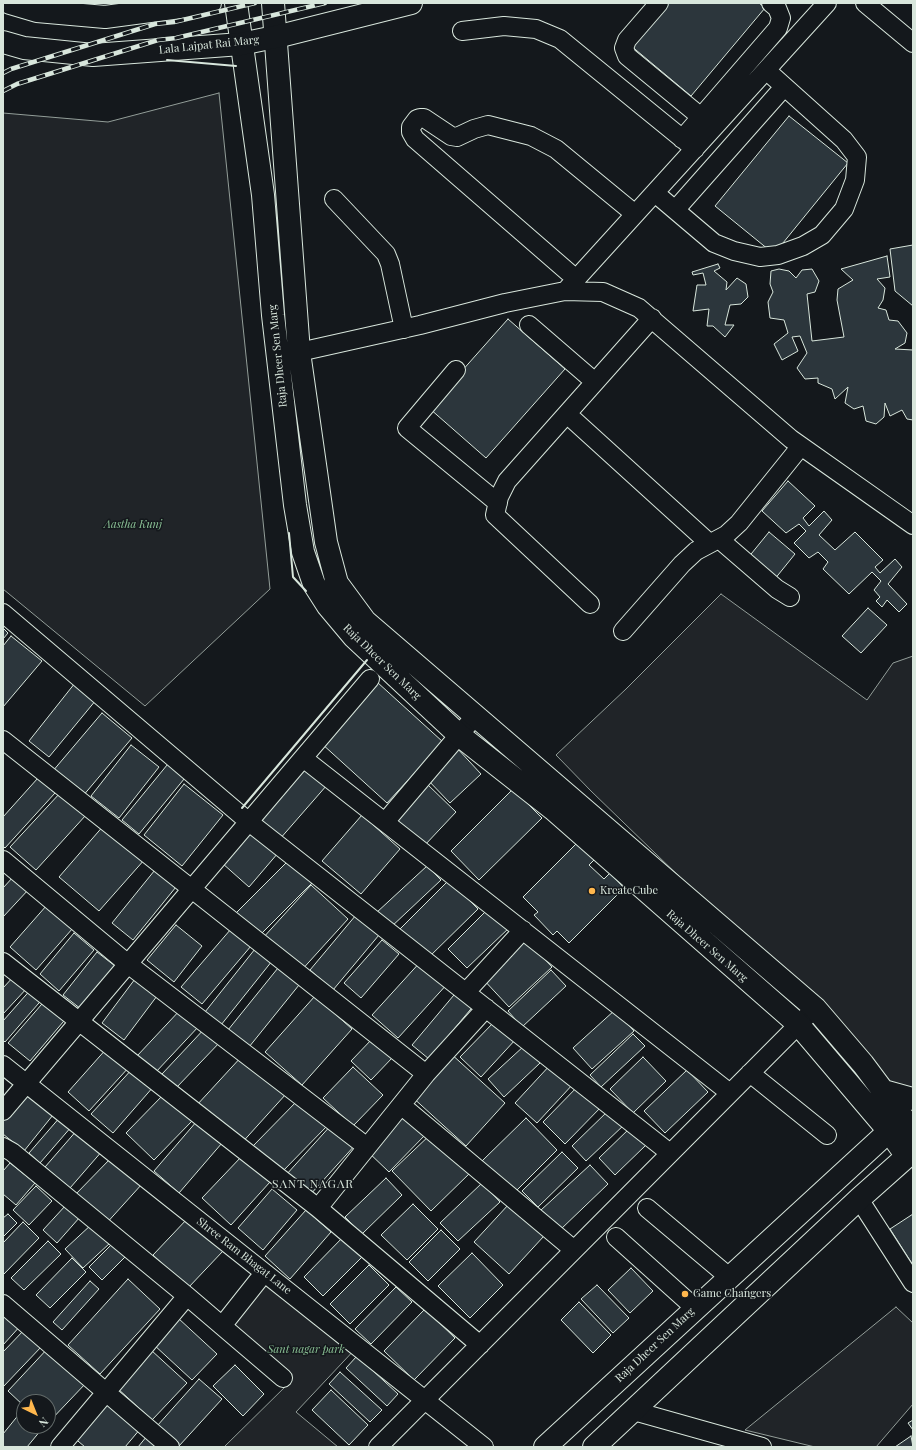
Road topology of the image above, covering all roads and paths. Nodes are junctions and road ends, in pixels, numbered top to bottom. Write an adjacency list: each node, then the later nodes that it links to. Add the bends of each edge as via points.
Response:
1 (10, 3): 2 (street, via 37,11 105,17)
2 (210, 3)
3 (236, 3): 14 (street, Raja Dheer Sen Marg)
4 (273, 3): 11 (street, Raja Dheer Sen Marg)
5 (411, 3): 11 (street, Lala Lajpat Rai Marg)
6 (659, 3): 17 (street, via 627,40 624,48 626,56)
7 (771, 3): 17 (street, via 778,8 781,18 778,28)
8 (827, 3): 15 (street)
9 (865, 3): 13 (street)
10 (462, 31): 18 (street, via 504,26 536,30 560,39)
11 (276, 37): 14 (street, Lala Lajpat Rai Marg); 27 (street, Raja Dheer Sen Marg)
12 (3, 42): 14 (street, Lala Lajpat Rai Marg, via 24,48 93,55)
13 (913, 43)
14 (241, 44): 28 (street, Raja Dheer Sen Marg, via 263,195)
15 (766, 70): 16 (street); 18 (street)
16 (784, 87): 21 (street); 21 (street, via 844,140 857,157 855,180 844,209 822,235 803,246 778,255 760,257 714,243)
17 (701, 117): 18 (street)
18 (688, 144): 19 (street)
19 (655, 193): 21 (street); 22 (street)
20 (334, 199): 26 (street, via 386,254)
21 (676, 210)
22 (635, 214): 23 (street); 23 (street, via 556,149 531,136 488,126 457,137 451,136 424,118 417,120 411,127 415,139)
23 (570, 285): 24 (street, via 604,292 640,308); 26 (street)
24 (652, 318): 30 (street); 32 (street)
25 (529, 325): 30 (street)
26 (404, 329): 27 (street)
27 (299, 352): 28 (street); 41 (street, Raja Dheer Sen Marg, via 326,542 337,583 365,620)
28 (278, 357): 42 (street, Raja Dheer Sen Marg, via 295,505 303,552 314,584 328,606 354,637)
29 (456, 370): 33 (street, via 407,428)
30 (595, 382): 31 (street)
31 (567, 414): 33 (street, via 507,481); 35 (street)
32 (801, 446): 34 (street); 35 (street, via 739,523 726,536)
33 (498, 503): 37 (street, via 495,514)
34 (913, 525)
35 (714, 541): 36 (street); 39 (street, via 682,564)
36 (790, 597)
37 (590, 604)
38 (3, 613): 45 (street)
39 (623, 631)
40 (370, 679): 44 (street)
41 (476, 715): 42 (street); 54 (street, Raja Dheer Sen Marg)
42 (459, 735): 46 (street); 56 (street, Raja Dheer Sen Marg, via 553,808)
43 (3, 740): 48 (street)
44 (303, 758): 45 (street); 46 (street)
45 (249, 822): 48 (street); 52 (street)
46 (385, 822): 49 (street)
47 (3, 860): 51 (street)
48 (192, 889): 51 (street); 59 (street)
49 (523, 930): 52 (street); 62 (street)
50 (3, 962): 55 (street)
51 (128, 964): 55 (street); 70 (street)
52 (466, 992): 53 (street)
53 (486, 1008): 59 (street); 72 (street)
54 (815, 1008): 56 (street); 61 (street, Raja Dheer Sen Marg)
55 (79, 1022): 60 (street); 75 (street)
56 (798, 1024): 58 (street); 64 (street, Raja Dheer Sen Marg)
57 (3, 1065): 60 (street, Shree Ram Bhagat Lane)
58 (750, 1073): 62 (street); 68 (street)
59 (426, 1074): 65 (street)
60 (26, 1084): 66 (street); 79 (street, Shree Ram Bhagat Lane)
61 (884, 1091): 63 (street); 67 (street, Raja Dheer Sen Marg)
62 (730, 1093): 72 (street)
63 (913, 1099)
64 (865, 1103): 67 (street, Raja Dheer Sen Marg); 71 (street)
65 (401, 1105): 70 (street); 78 (street)
66 (3, 1111)
67 (905, 1124): 71 (street, Raja Dheer Sen Marg); 73 (street, Raja Dheer Sen Marg)
68 (827, 1136)
69 (3, 1147): 82 (street)
70 (367, 1147): 75 (street)
71 (870, 1148): 80 (street, Raja Dheer Sen Marg)
72 (670, 1153): 78 (street)
73 (910, 1153): 74 (street, Raja Dheer Sen Marg)
74 (859, 1198): 81 (street); 90 (street, Raja Dheer Sen Marg)
75 (318, 1208): 86 (street)
76 (647, 1208): 80 (street)
77 (616, 1238): 84 (street)
78 (574, 1250): 86 (street)
79 (264, 1273): 85 (street); 89 (street, Shree Ram Bhagat Lane)
80 (729, 1277): 84 (street, Raja Dheer Sen Marg)
81 (913, 1283)
82 (188, 1296): 85 (street); 88 (street)
83 (3, 1304): 88 (street)
84 (695, 1308): 95 (street, Raja Dheer Sen Marg)
85 (222, 1326): 87 (street)
86 (480, 1345): 89 (street)
87 (283, 1378)
88 (106, 1392): 91 (street); 92 (street)
89 (425, 1400): 93 (street); 94 (street, Shree Ram Bhagat Lane)
90 (634, 1411): 96 (street, Raja Dheer Sen Marg); 97 (street)
91 (70, 1444)
92 (170, 1447)
93 (378, 1447)
94 (484, 1447)
95 (545, 1447)
96 (594, 1447)
97 (762, 1447)

